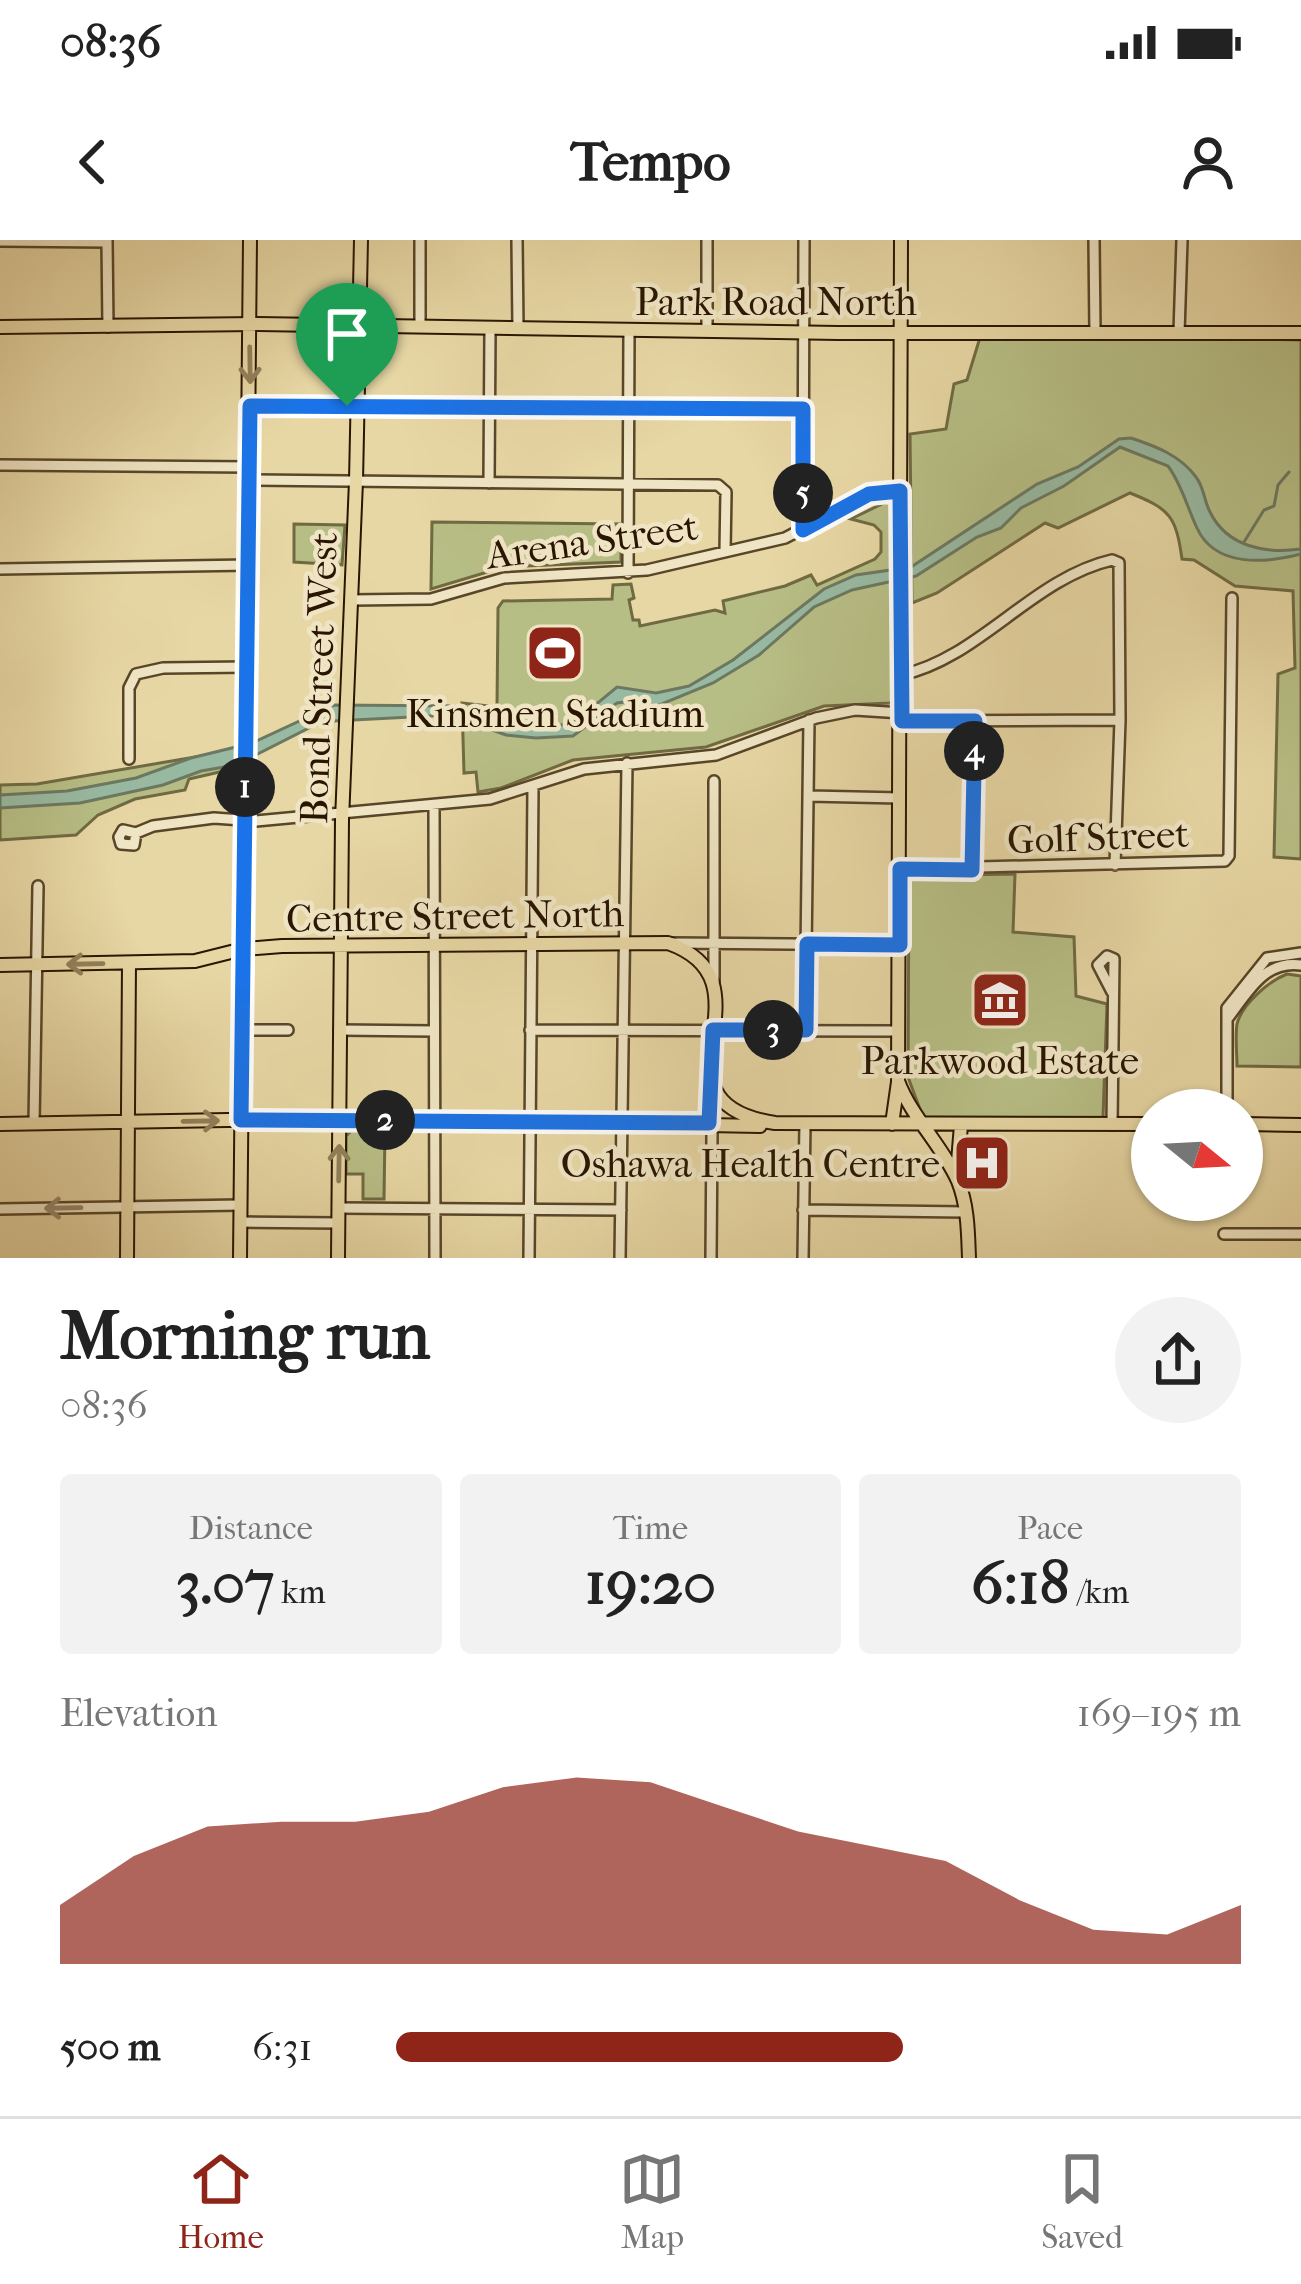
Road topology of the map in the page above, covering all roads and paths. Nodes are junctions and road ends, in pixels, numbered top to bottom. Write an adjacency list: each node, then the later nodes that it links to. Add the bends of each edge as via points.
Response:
1 (250, 240): 12 (main road)
2 (361, 240): 13 (main road, Bond Street West)
3 (420, 240): 16 (street)
4 (518, 240): 18 (street)
5 (707, 240): 20 (street)
6 (804, 240): 21 (street)
7 (902, 240): 22 (main road)
8 (1094, 240): 23 (street)
9 (1182, 240): 24 (street)
10 (0, 241): 11 (street)
11 (107, 241): 15 (street)
12 (250, 325): 13 (main road, Park Road North); 15 (main road, Park Road North); 26 (main road, one-way to 26)
13 (360, 326): 16 (main road, Park Road North); 27 (main road, Bond Street West)
14 (0, 327): 15 (main road, Park Road North)
15 (108, 327)
16 (420, 327): 17 (main road, Park Road North)
17 (490, 329): 18 (main road, Park Road North); 28 (street)
18 (518, 329): 19 (main road, Park Road North)
19 (628, 330): 20 (main road, Park Road North); 30 (street)
20 (707, 331): 21 (main road, Park Road North)
21 (804, 332): 22 (main road, Park Road North); 29 (street)
22 (900, 333): 23 (main road, Park Road North); 36 (main road)
23 (1095, 333): 24 (main road, Park Road North)
24 (1180, 333): 25 (main road, Park Road North)
25 (1301, 333)
26 (250, 406): 27 (street); 32 (main road)
27 (358, 407): 28 (street); 33 (main road, Bond Street West)
28 (489, 409): 30 (street); 34 (street)
29 (803, 409): 30 (street); 37 (street)
30 (627, 410): 35 (street)
31 (0, 465): 32 (street)
32 (250, 473): 33 (street); 39 (main road)
33 (356, 482): 34 (street); 43 (main road, Bond Street West)
34 (489, 483): 35 (street)
35 (627, 485): 38 (street, via 723,487); 41 (street)
36 (900, 491): 37 (street, Arena Street, via 869,494); 45 (main road)
37 (803, 530): 38 (street, Arena Street)
38 (724, 552): 41 (street, Arena Street)
39 (248, 565): 40 (street); 44 (main road)
40 (0, 569)
41 (628, 573): 43 (street, Arena Street, via 504,578 431,599)
42 (1232, 598): 60 (street, Golf Street, via 1229,856)
43 (352, 600): 57 (main road, Bond Street West)
44 (248, 667): 50 (street, via 136,674 128,688); 58 (main road)
45 (901, 675): 46 (main road); 48 (street, via 938,664 1012,611 1112,560 1122,572)
46 (902, 717): 47 (street, via 854,710); 49 (street); 55 (main road)
47 (809, 720): 51 (street, via 716,755); 54 (street)
48 (1120, 720): 49 (street); 60 (street)
49 (975, 721): 62 (street)
50 (129, 758)
51 (627, 763): 53 (street); 64 (street)
52 (714, 781): 66 (street)
53 (533, 786): 56 (street); 67 (street)
54 (809, 796): 55 (street); 68 (street)
55 (900, 798): 61 (main road)
56 (434, 806): 57 (street); 69 (street)
57 (342, 813): 58 (street); 71 (main road, Bond Street West)
58 (246, 820): 59 (street); 72 (main road)
59 (136, 832)
60 (1115, 865): 62 (street, Golf Street)
61 (900, 869): 62 (street, Golf Street); 70 (main road)
62 (972, 870)
63 (38, 886): 76 (street)
64 (623, 943): 65 (main road, Centre Street North); 67 (main road, Centre Street North); 81 (street)
65 (668, 943): 66 (street, Centre Street North); 78 (main road, Centre Street North, via 698,956)
66 (716, 943): 68 (street, Centre Street North); 78 (street)
67 (530, 944): 69 (main road, Centre Street North); 85 (street)
68 (807, 944): 70 (street, Centre Street North); 87 (street)
69 (434, 945): 71 (main road, Centre Street North); 88 (street)
70 (900, 945): 89 (main road)
71 (340, 946): 72 (main road, Centre Street North); 84 (main road, Bond Street West)
72 (243, 950): 74 (main road, Centre Street North); 82 (main road)
73 (1301, 953): 80 (street, via 1267,958 1233,997)
74 (129, 963): 76 (main road, Centre Street North, one-way to 76); 98 (main road)
75 (0, 965): 76 (main road, Centre Street North)
76 (36, 965): 99 (street)
77 (1301, 965): 80 (street, via 1268,970)
78 (715, 982): 86 (main road)
79 (1112, 992): 108 (street)
80 (1228, 1018): 92 (street)
81 (623, 1029): 85 (street); 86 (street); 97 (street)
82 (241, 1030): 83 (street); 94 (main road)
83 (288, 1030)
84 (339, 1030): 88 (street); 93 (main road, Bond Street West)
85 (530, 1030): 96 (street)
86 (713, 1030): 87 (street); 90 (main road)
87 (806, 1030): 89 (street)
88 (434, 1031): 95 (street)
89 (898, 1031): 91 (main road)
90 (711, 1065): 100 (main road); 101 (main road, via 727,1107)
91 (898, 1081): 104 (main road); 106 (main road)
92 (1227, 1089)
93 (340, 1118): 94 (main road); 95 (main road); 114 (main road, Bond Street West, one-way to 93)
94 (241, 1120): 98 (main road, one-way to 94); 112 (main road)
95 (434, 1121): 96 (main road); 115 (street)
96 (530, 1121): 97 (main road); 117 (street)
97 (622, 1121): 100 (main road); 118 (street)
98 (128, 1122): 99 (main road); 113 (main road)
99 (34, 1123): 103 (main road)
100 (709, 1123): 101 (main road); 131 (street)
101 (773, 1123): 102 (main road)
102 (805, 1123): 104 (main road); 119 (street)
103 (0, 1124)
104 (892, 1124): 106 (main road)
105 (1263, 1124): 110 (main road)
106 (922, 1125): 107 (main road); 111 (main road)
107 (961, 1125): 108 (main road); 111 (main road)
108 (1112, 1125): 109 (main road)
109 (1131, 1125)
110 (1301, 1125)
111 (958, 1181): 120 (main road)
112 (240, 1205): 113 (street); 121 (main road)
113 (127, 1206): 116 (street, one-way to 116); 125 (main road)
114 (338, 1208): 115 (street); 122 (main road, Bond Street West)
115 (435, 1208): 117 (street); 128 (street)
116 (0, 1209)
117 (529, 1210): 118 (street); 129 (street)
118 (621, 1210): 130 (street)
119 (803, 1210): 120 (street); 132 (street)
120 (966, 1212): 133 (main road)
121 (240, 1222): 122 (street); 126 (main road)
122 (338, 1223): 127 (main road, Bond Street West)
123 (1224, 1234): 124 (street)
124 (1301, 1234)
125 (127, 1258)
126 (240, 1258)
127 (338, 1258)
128 (435, 1258)
129 (529, 1258)
130 (620, 1258)
131 (711, 1258)
132 (803, 1258)
133 (969, 1258)

